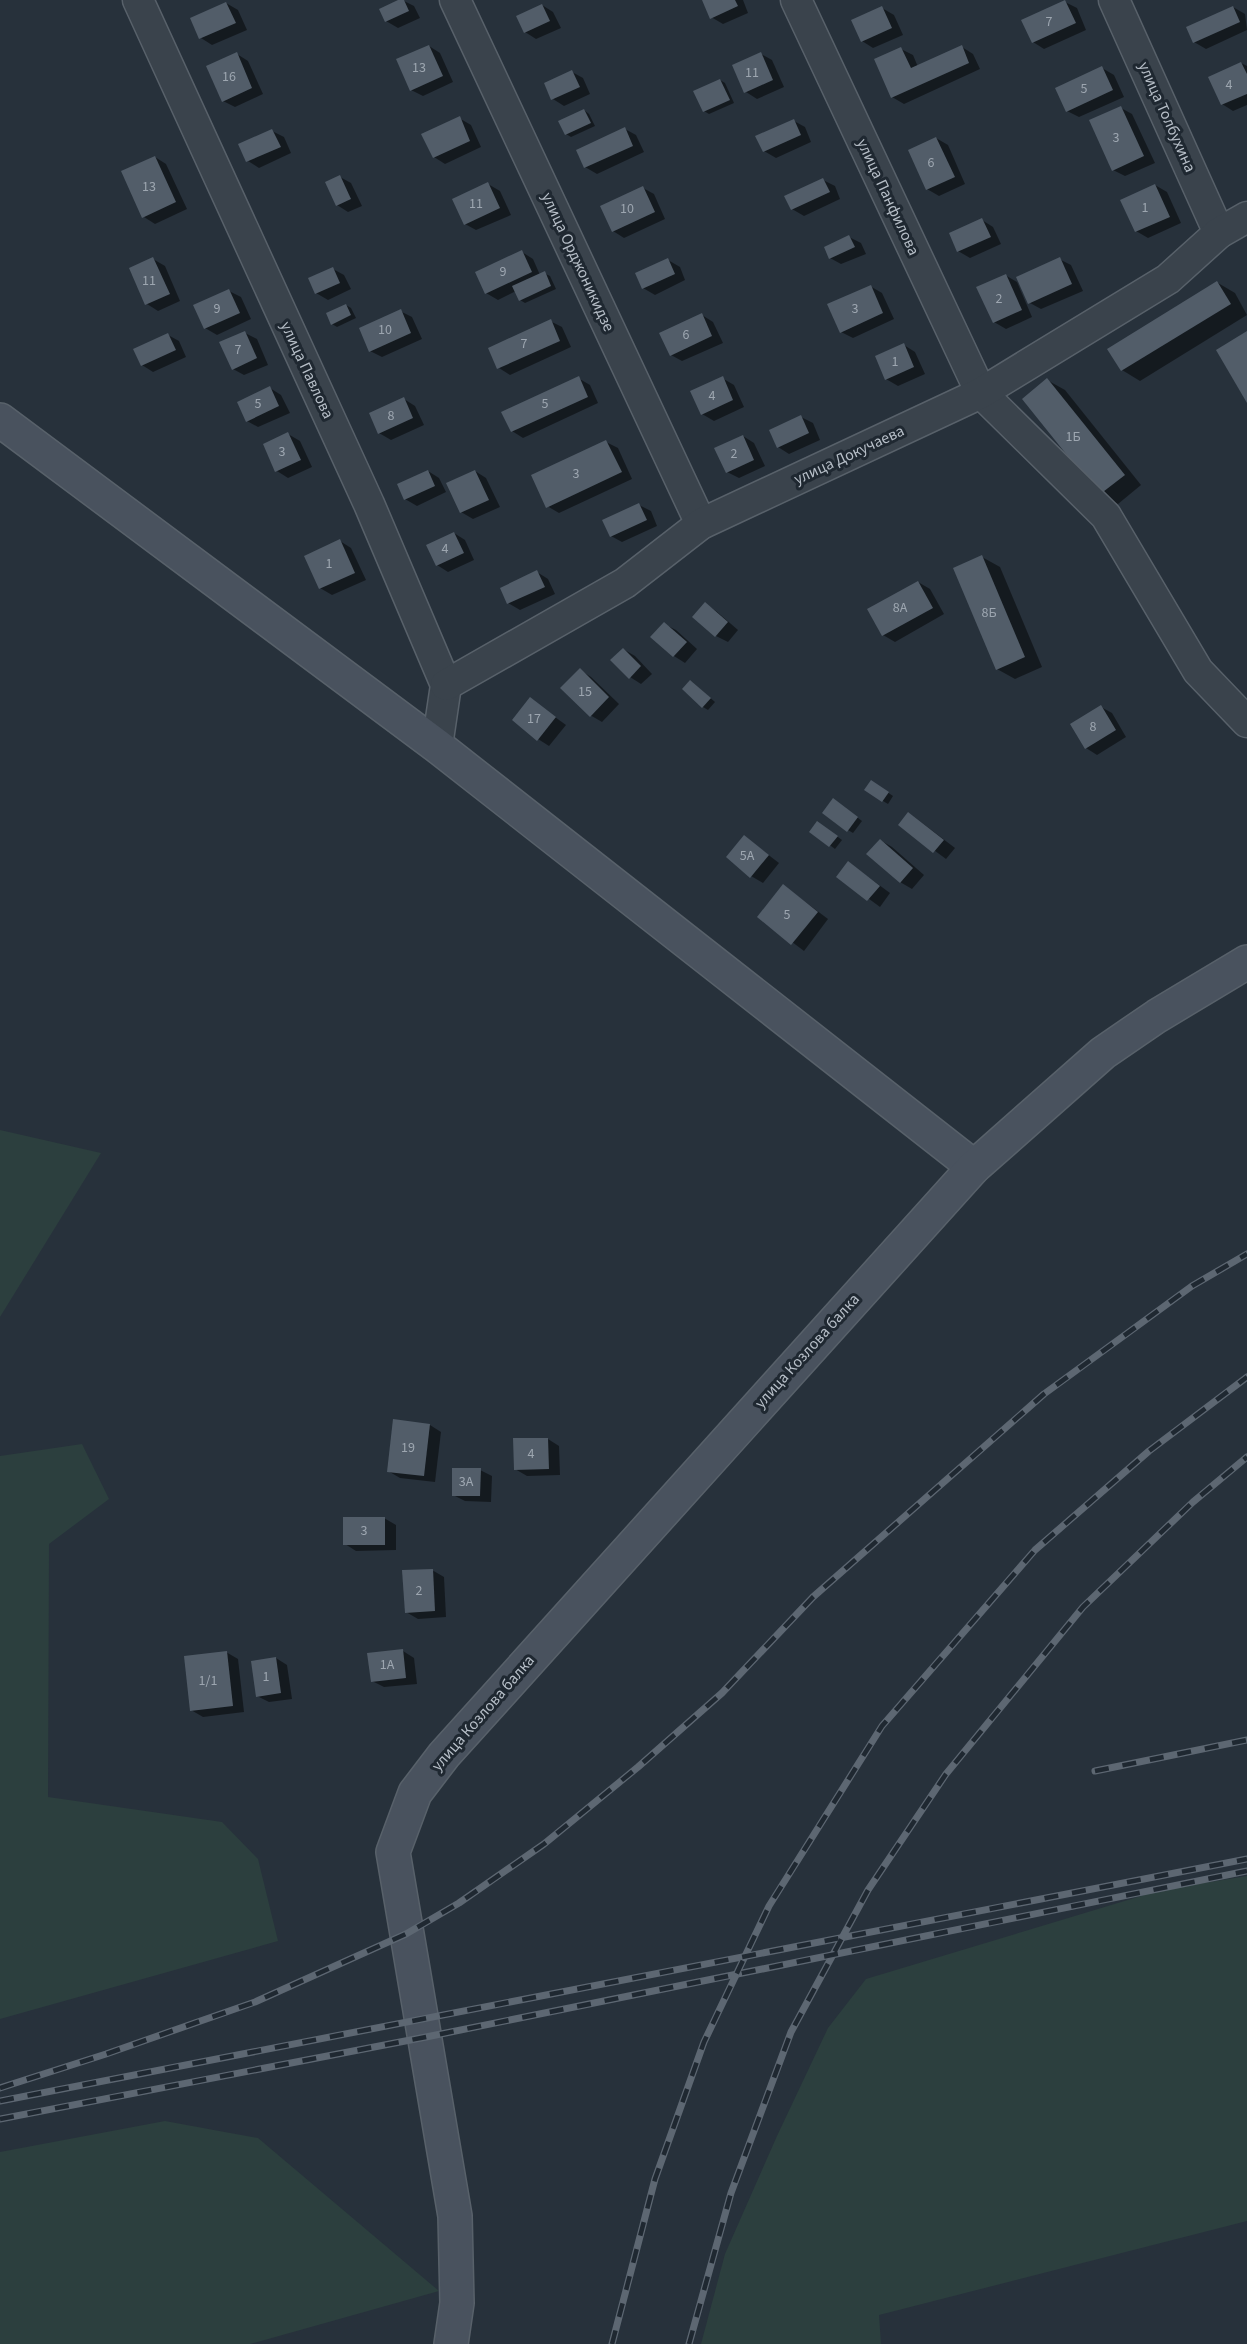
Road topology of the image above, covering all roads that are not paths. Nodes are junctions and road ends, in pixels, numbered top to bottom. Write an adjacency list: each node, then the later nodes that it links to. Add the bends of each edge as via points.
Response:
1 (138, 0): 10 (street, улица Павлова, via 369,504)
2 (456, 0): 9 (street, улица Орджоникидзе)
3 (796, 0): 7 (street, улица Панфилова)
4 (1114, 0): 6 (street, улица Толбухина)
5 (1247, 217): 6 (street, улица Докучаева)
6 (1219, 233): 7 (street, улица Докучаева, via 1168,279)
7 (981, 393): 9 (street, улица Докучаева); 11 (street, via 1106,516 1198,671)
8 (0, 420): 12 (main road)
9 (701, 524): 10 (street, улица Докучаева, via 625,583)
10 (446, 685): 12 (street)
11 (1247, 722)
12 (437, 746): 14 (main road)
13 (1247, 962): 14 (main road, улица Козлова балка, via 1103,1053)
14 (974, 1167): 15 (main road, улица Козлова балка, via 444,1755 415,1793 393,1852 455,2216 457,2303)
15 (451, 2344)

